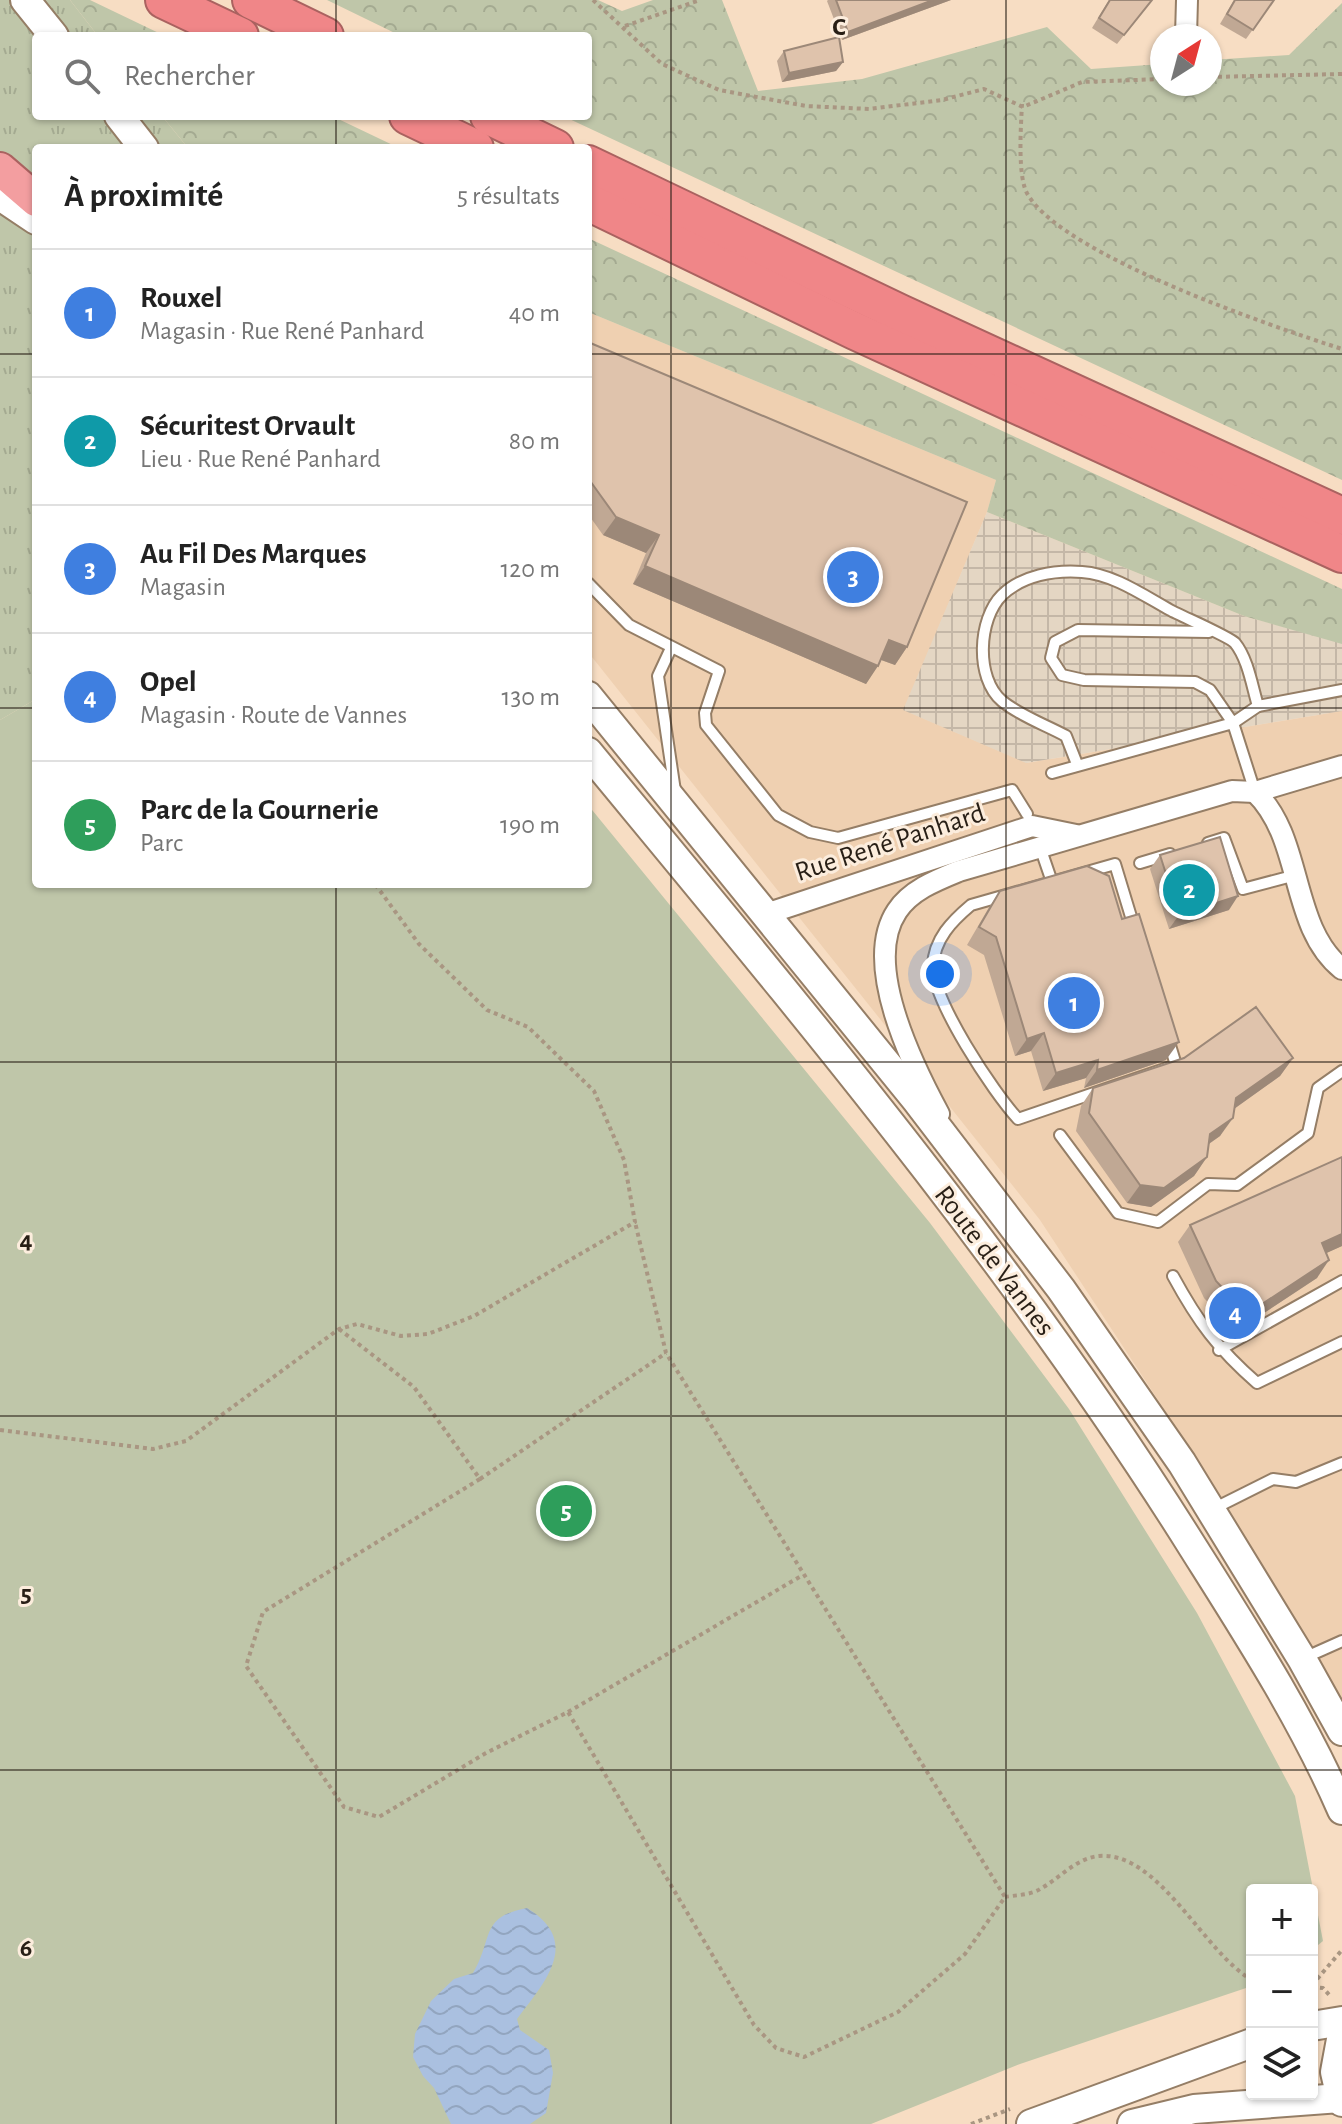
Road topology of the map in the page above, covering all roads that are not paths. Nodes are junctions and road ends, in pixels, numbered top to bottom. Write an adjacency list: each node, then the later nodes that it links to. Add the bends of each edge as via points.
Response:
1 (25, 0): 6 (main road)
2 (164, 0): 7 (highway)
3 (251, 0): 8 (highway)
4 (1187, 0): 5 (street)
5 (1186, 24)
6 (51, 32)
7 (232, 32)
8 (317, 32)
9 (122, 120): 12 (main road)
10 (416, 120): 13 (highway)
11 (497, 120): 14 (highway)
12 (141, 144)
13 (467, 144)
14 (547, 144)
15 (592, 166): 21 (highway)
16 (0, 169): 18 (highway)
17 (0, 196): 20 (main road)
18 (32, 197)
19 (592, 204): 22 (highway)
20 (32, 217)
21 (1342, 516)
22 (1342, 554)
23 (592, 587): 25 (lane, via 629,625)
24 (1211, 632): 28 (lane, via 1234,641); 29 (lane, via 1078,630 1055,642 1051,658 1062,675 1084,680 1195,682 1210,690); 31 (lane, via 1116,581 1084,572 1025,579 1000,596 981,656 988,679 1001,700 1066,736)
25 (671, 648): 35 (lane, via 658,676); 36 (lane, via 719,671 706,725 790,824 838,838 1012,790)
26 (1342, 690): 28 (lane)
27 (592, 701): 35 (main road, Route de Vannes)
28 (1258, 706): 29 (lane)
29 (1233, 723): 31 (lane); 34 (lane)
30 (592, 757): 58 (main road, Route de Vannes, via 1033,1310 1151,1480 1261,1657)
31 (1077, 764): 33 (lane)
32 (1342, 766): 34 (street, Rue René Panhard)
33 (1052, 773)
34 (1255, 792): 37 (street, Rue René Panhard, via 1232,791); 42 (street, via 1273,809)
35 (676, 801): 44 (main road, Route de Vannes)
36 (1029, 820): 37 (street, Rue René Panhard); 39 (street); 44 (street, Rue René Panhard)
37 (1080, 836): 39 (street, Rue René Panhard)
38 (1196, 846): 42 (lane, via 1224,838 1243,889)
39 (1040, 847): 43 (lane); 48 (street, Rue René Panhard, via 923,887 899,908 888,928 883,954 898,1018 919,1077)
40 (1182, 851): 41 (lane)
41 (1140, 863)
42 (1296, 875): 45 (street, via 1315,934)
43 (1052, 882): 43 (lane, via 971,905 940,939 933,962 935,986 997,1096 1018,1119 1176,1065 1115,864)
44 (766, 914): 48 (main road, Route de Vannes)
45 (1342, 969)
46 (1342, 1071): 47 (lane, via 1318,1088 1308,1133 1237,1185 1208,1184 1158,1222 1118,1213)
47 (1060, 1135)
48 (970, 1170): 54 (main road, Route de Vannes, via 1070,1302)
49 (1173, 1276): 52 (lane)
50 (1342, 1281): 52 (lane)
51 (1342, 1342): 52 (lane, via 1257,1383)
52 (1219, 1350)
53 (1342, 1463): 54 (lane, via 1296,1482 1273,1479)
54 (1211, 1510): 56 (main road, Route de Vannes)
55 (1342, 1641): 56 (lane)
56 (1302, 1659): 57 (main road, Route de Vannes)
57 (1342, 1731)
58 (1342, 1810)
59 (1342, 2021): 60 (main road)
60 (1318, 2025)
61 (1342, 2034): 63 (main road, via 1335,2072)
62 (1246, 2045): 64 (main road)
63 (1341, 2100): 65 (main road, via 1194,2109)
64 (1031, 2124)
65 (1132, 2124)

